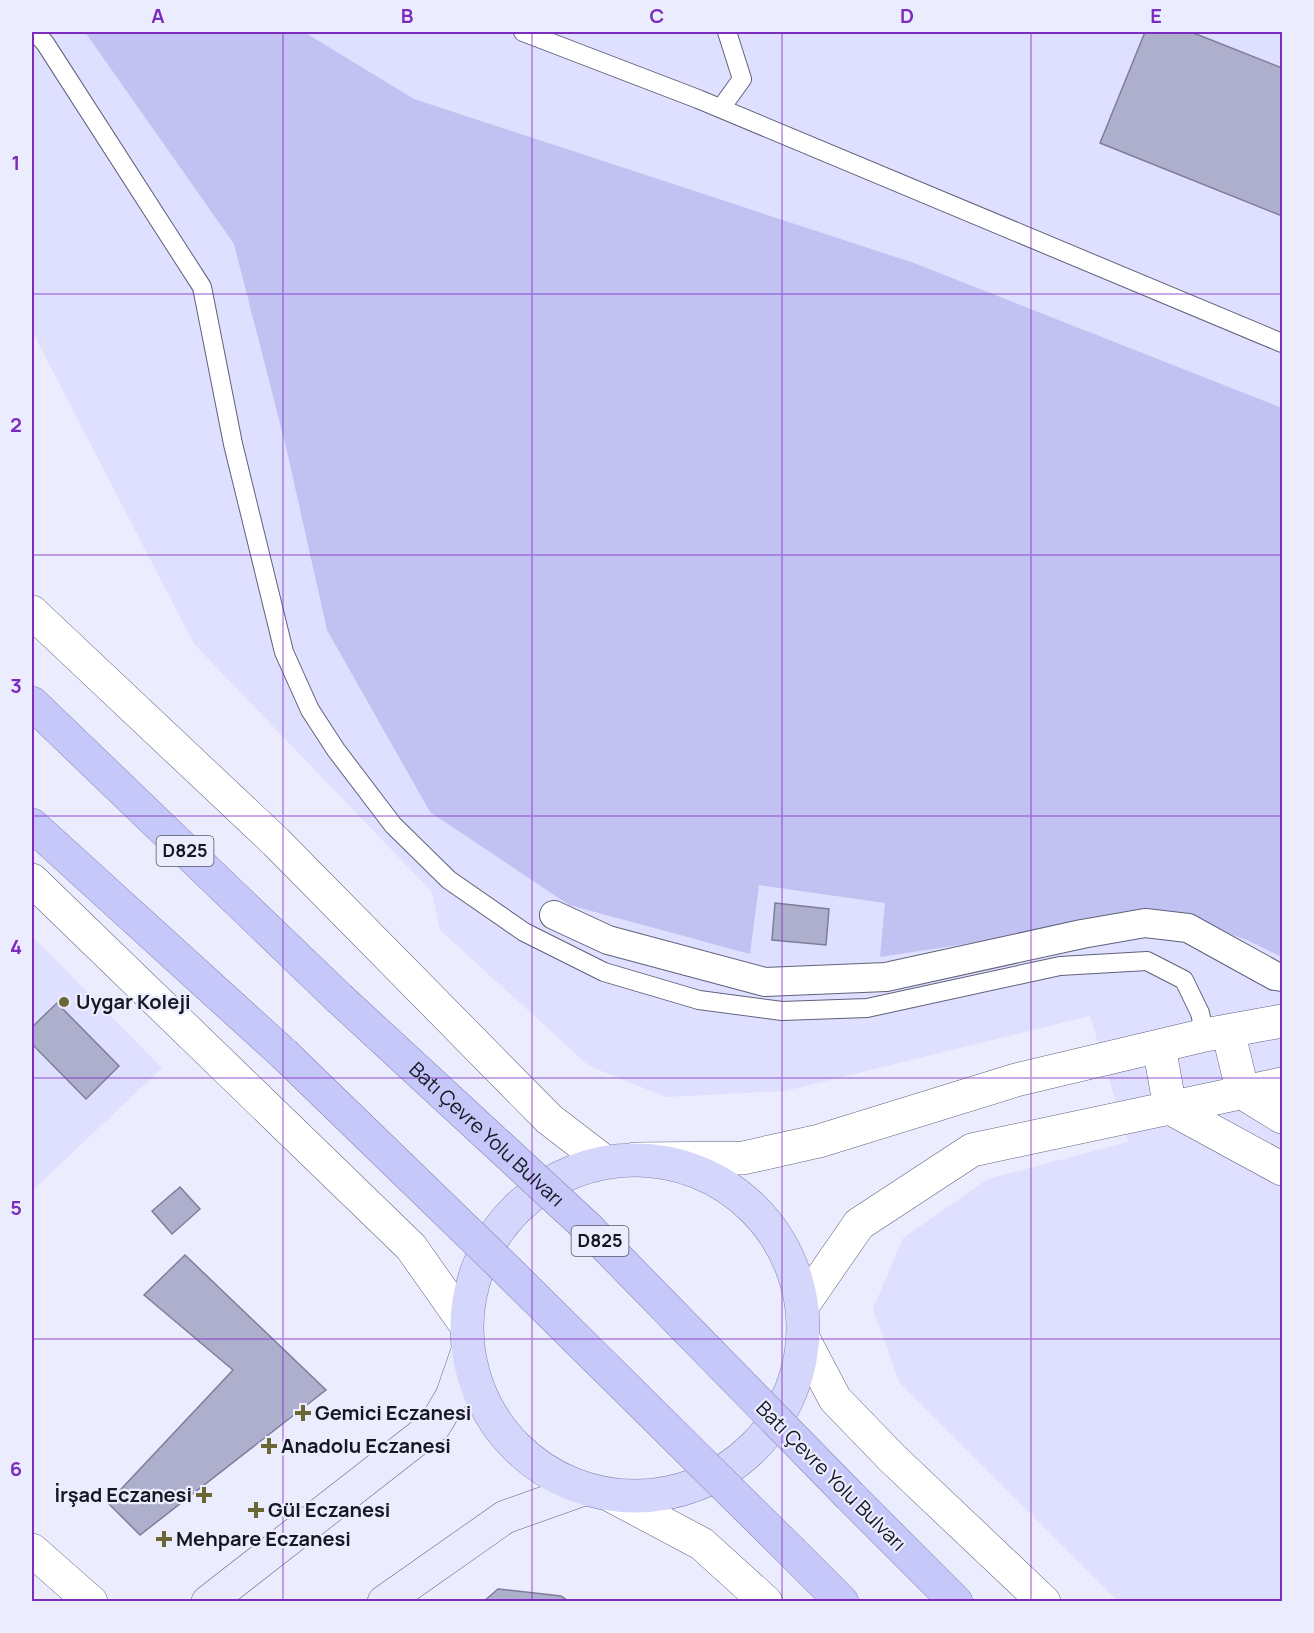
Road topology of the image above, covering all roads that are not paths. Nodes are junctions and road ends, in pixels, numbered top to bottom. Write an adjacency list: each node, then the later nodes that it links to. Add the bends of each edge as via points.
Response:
1 (35, 32): 13 (lane, via 202,287 234,444 284,652 310,710 393,825 449,880 524,932 604,972 699,1000 783,1011 867,1008 1060,966 1147,961 1184,980 1200,1013)
2 (523, 32): 4 (lane)
3 (727, 32): 4 (lane, via 742,79)
4 (721, 108): 5 (lane)
5 (1282, 343)
6 (32, 612): 19 (street, via 276,842 549,1119)
7 (32, 703): 31 (highway, Batı Çevre Yolu Bulvarı / D825, bridge, via 339,998 586,1226)
8 (32, 825): 30 (highway, bridge, via 284,1054)
9 (32, 880): 22 (street, via 411,1247)
10 (554, 915): 11 (street, via 608,940 765,982 886,977 1145,923 1188,928)
11 (1282, 977)
12 (1282, 1021): 13 (street)
13 (1216, 1033): 14 (street); 16 (street)
14 (1160, 1046): 17 (street); 19 (street, via 1016,1080 819,1141 743,1158)
15 (1282, 1084): 16 (street)
16 (1243, 1093): 17 (street); 18 (street)
17 (1170, 1108): 20 (street); 21 (street, via 972,1150 859,1224)
18 (1282, 1117)
19 (620, 1161): 21 (main road, via 682,1166 726,1186 763,1218 789,1258); 22 (main road, via 561,1176 522,1202 492,1238 472,1280)
20 (1282, 1169)
21 (803, 1305): 23 (main road)
22 (466, 1339): 24 (main road, via 477,1390 495,1423 519,1451 549,1474); 27 (main road, via 452,1396 435,1425)
23 (804, 1340): 24 (main road, via 791,1394 762,1440 719,1475 667,1494); 32 (street, via 835,1399)
24 (598, 1492): 28 (main road, via 505,1517); 29 (street, via 702,1545)
25 (32, 1550): 26 (street)
26 (91, 1602)
27 (208, 1602)
28 (384, 1602)
29 (766, 1602)
30 (842, 1602)
31 (956, 1602)
32 (1044, 1602)

